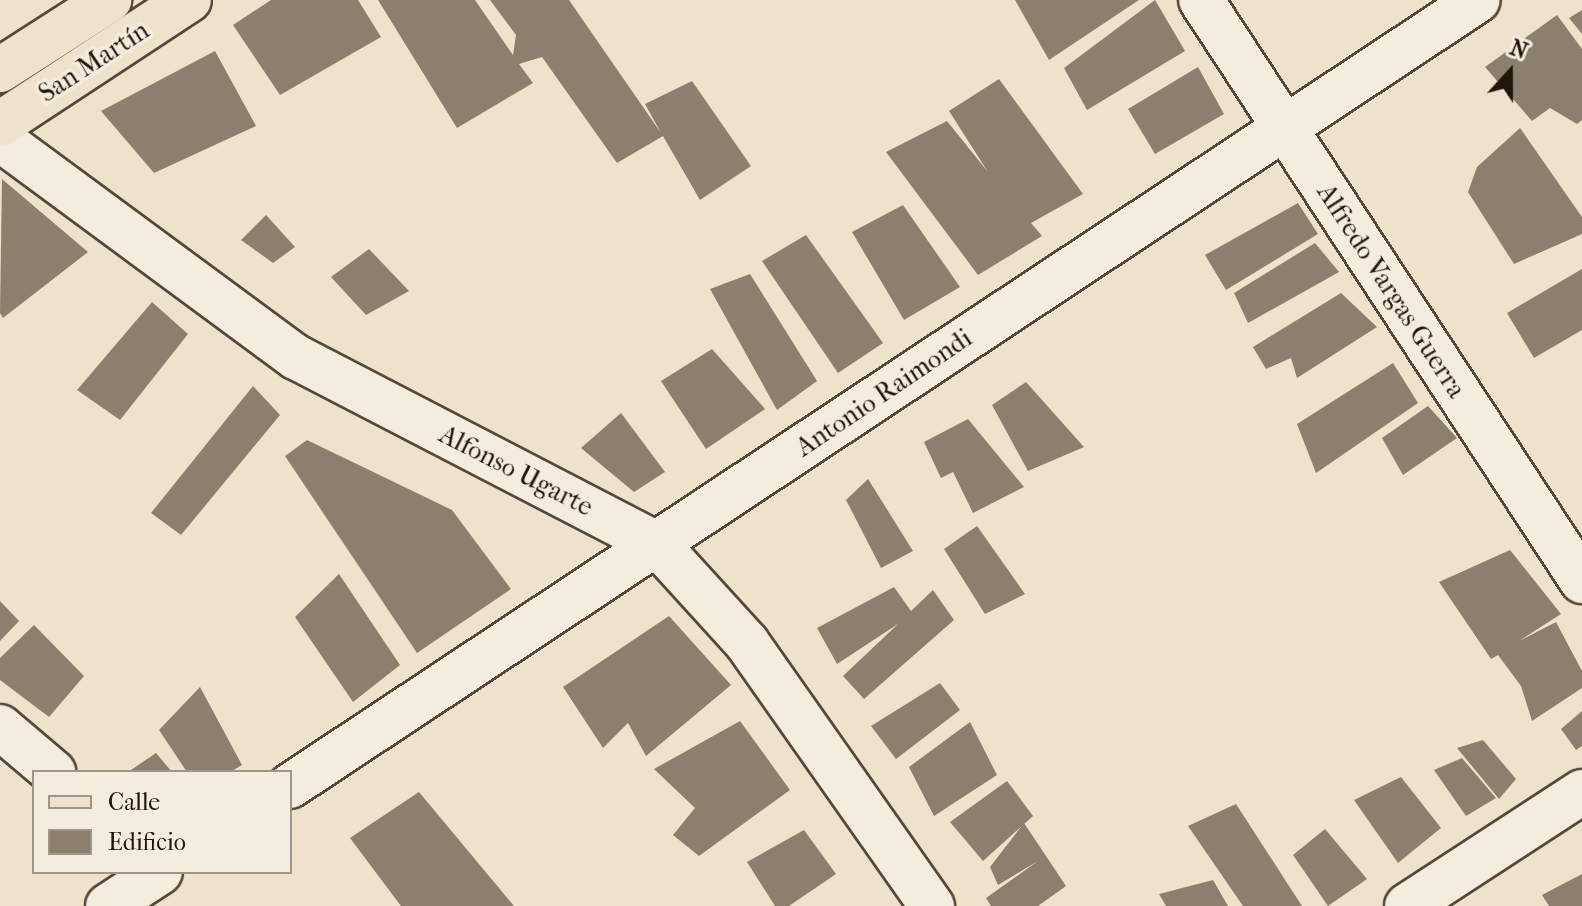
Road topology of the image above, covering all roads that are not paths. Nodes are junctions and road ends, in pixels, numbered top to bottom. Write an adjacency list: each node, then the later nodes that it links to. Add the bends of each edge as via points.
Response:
1 (109, 0): 5 (main road, San Martín)
2 (189, 0): 6 (main road, San Martín)
3 (1201, 0): 7 (street, Alfredo Vargas Guerra)
4 (1478, 0): 7 (street, Antonio Raimondi)
5 (0, 70)
6 (0, 124)
7 (1283, 127): 9 (street, Antonio Raimondi); 10 (street, Alfredo Vargas Guerra)
8 (0, 139): 9 (street, Alfonso Ugarte, via 296,357)
9 (657, 544): 13 (street, Antonio Raimondi); 17 (street, Alfonso Ugarte, via 747,643)
10 (1582, 581)
11 (0, 727): 12 (street)
12 (51, 770)
13 (292, 785)
14 (1582, 792): 18 (street)
15 (157, 874): 16 (street)
16 (108, 906)
17 (932, 906)
18 (1407, 906)

